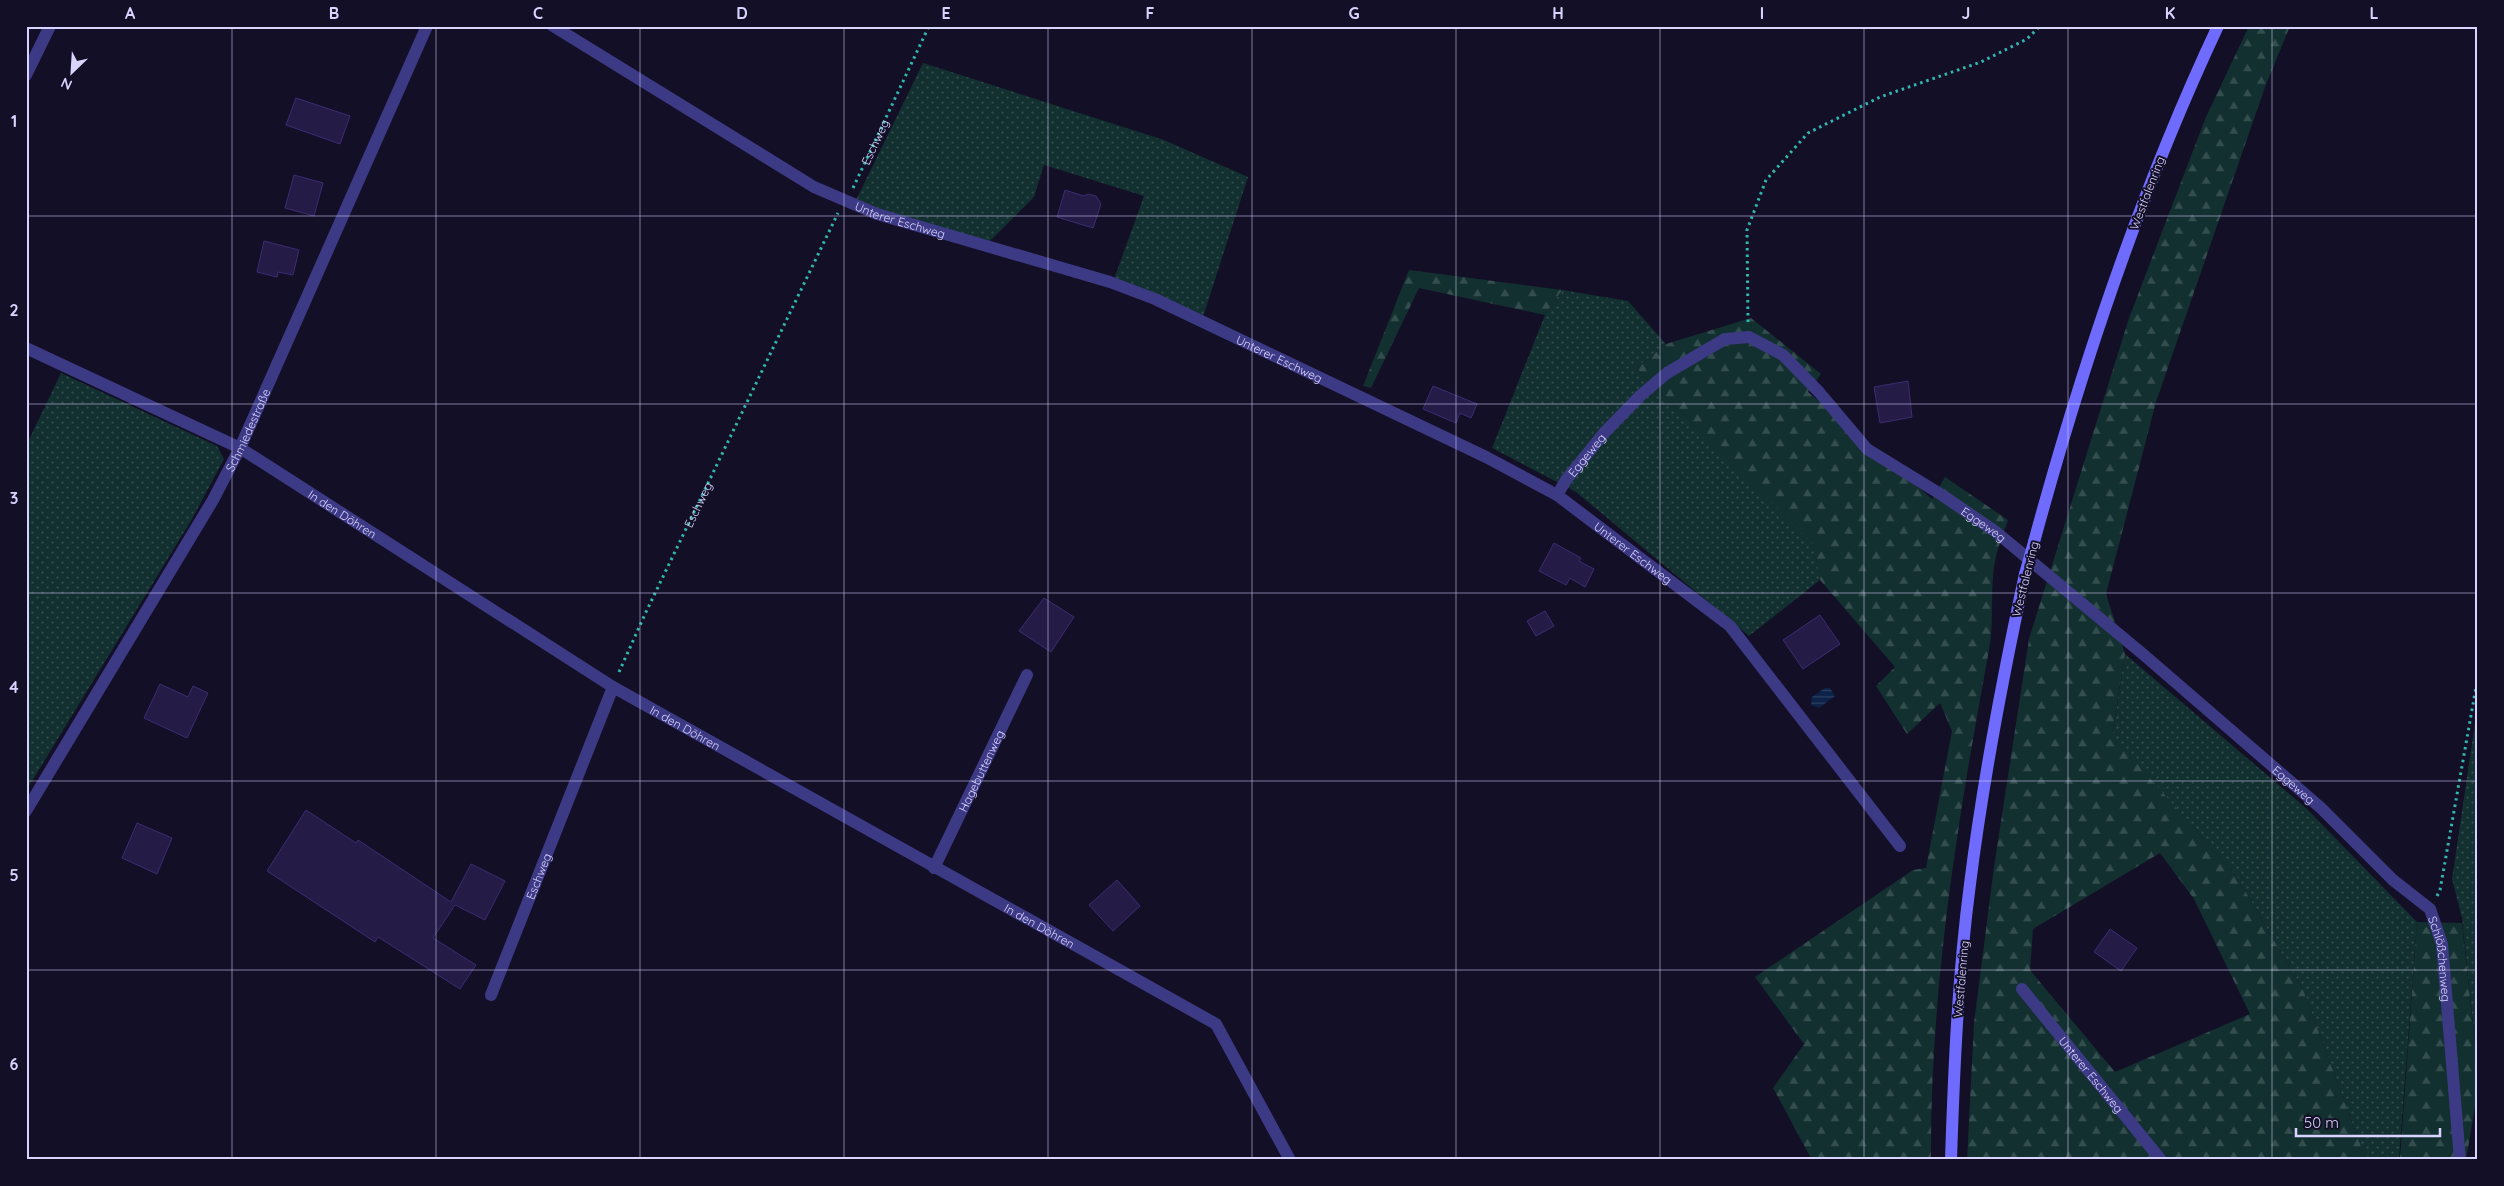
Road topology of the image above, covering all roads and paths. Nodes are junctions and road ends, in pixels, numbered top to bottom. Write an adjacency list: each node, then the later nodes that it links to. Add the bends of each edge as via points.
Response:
1 (50, 26): 7 (street)
2 (427, 26): 11 (street, Schmiedestraße)
3 (553, 26): 8 (street, Unterer Eschweg, via 814,187)
4 (929, 26): 8 (path, Eschweg, via 858,179)
5 (2040, 26): 9 (path, via 2027,39 1981,62 1880,97 1808,133 1766,180 1747,230)
6 (2218, 26): 23 (main road, Westfalenring, bridge, via 2149,184 2093,341 2060,445 2025,574 1987,766 1970,884 1955,1045)
7 (26, 76)
8 (844, 202): 12 (street, Unterer Eschweg, via 1110,282 1155,299); 15 (path, Eschweg)
9 (1749, 337): 12 (street, Eggeweg, via 1725,339 1667,372 1604,433); 19 (street, Eggeweg, via 1783,355 1867,449 1996,532 2144,655 2321,808 2393,880)
10 (26, 348): 11 (street, In den Döhren)
11 (240, 448): 15 (street, In den Döhren); 16 (street, Schmiedestraße, via 213,500)
12 (1557, 495): 17 (street, Unterer Eschweg, via 1730,626)
13 (1027, 675): 18 (street, Hagebuttenweg)
14 (2478, 676): 19 (path, Schlößchenweg, via 2440,890)
15 (613, 687): 18 (street, In den Döhren); 21 (street, Eschweg)
16 (26, 811)
17 (1900, 846)
18 (934, 868): 22 (street, In den Döhren, via 1216,1024)
19 (2430, 909): 25 (street, Schlößchenweg, via 2442,944)
20 (2022, 989): 24 (street, Unterer Eschweg)
21 (491, 995)
22 (1290, 1160)
23 (1951, 1160)
24 (2161, 1160)
25 (2460, 1160)

